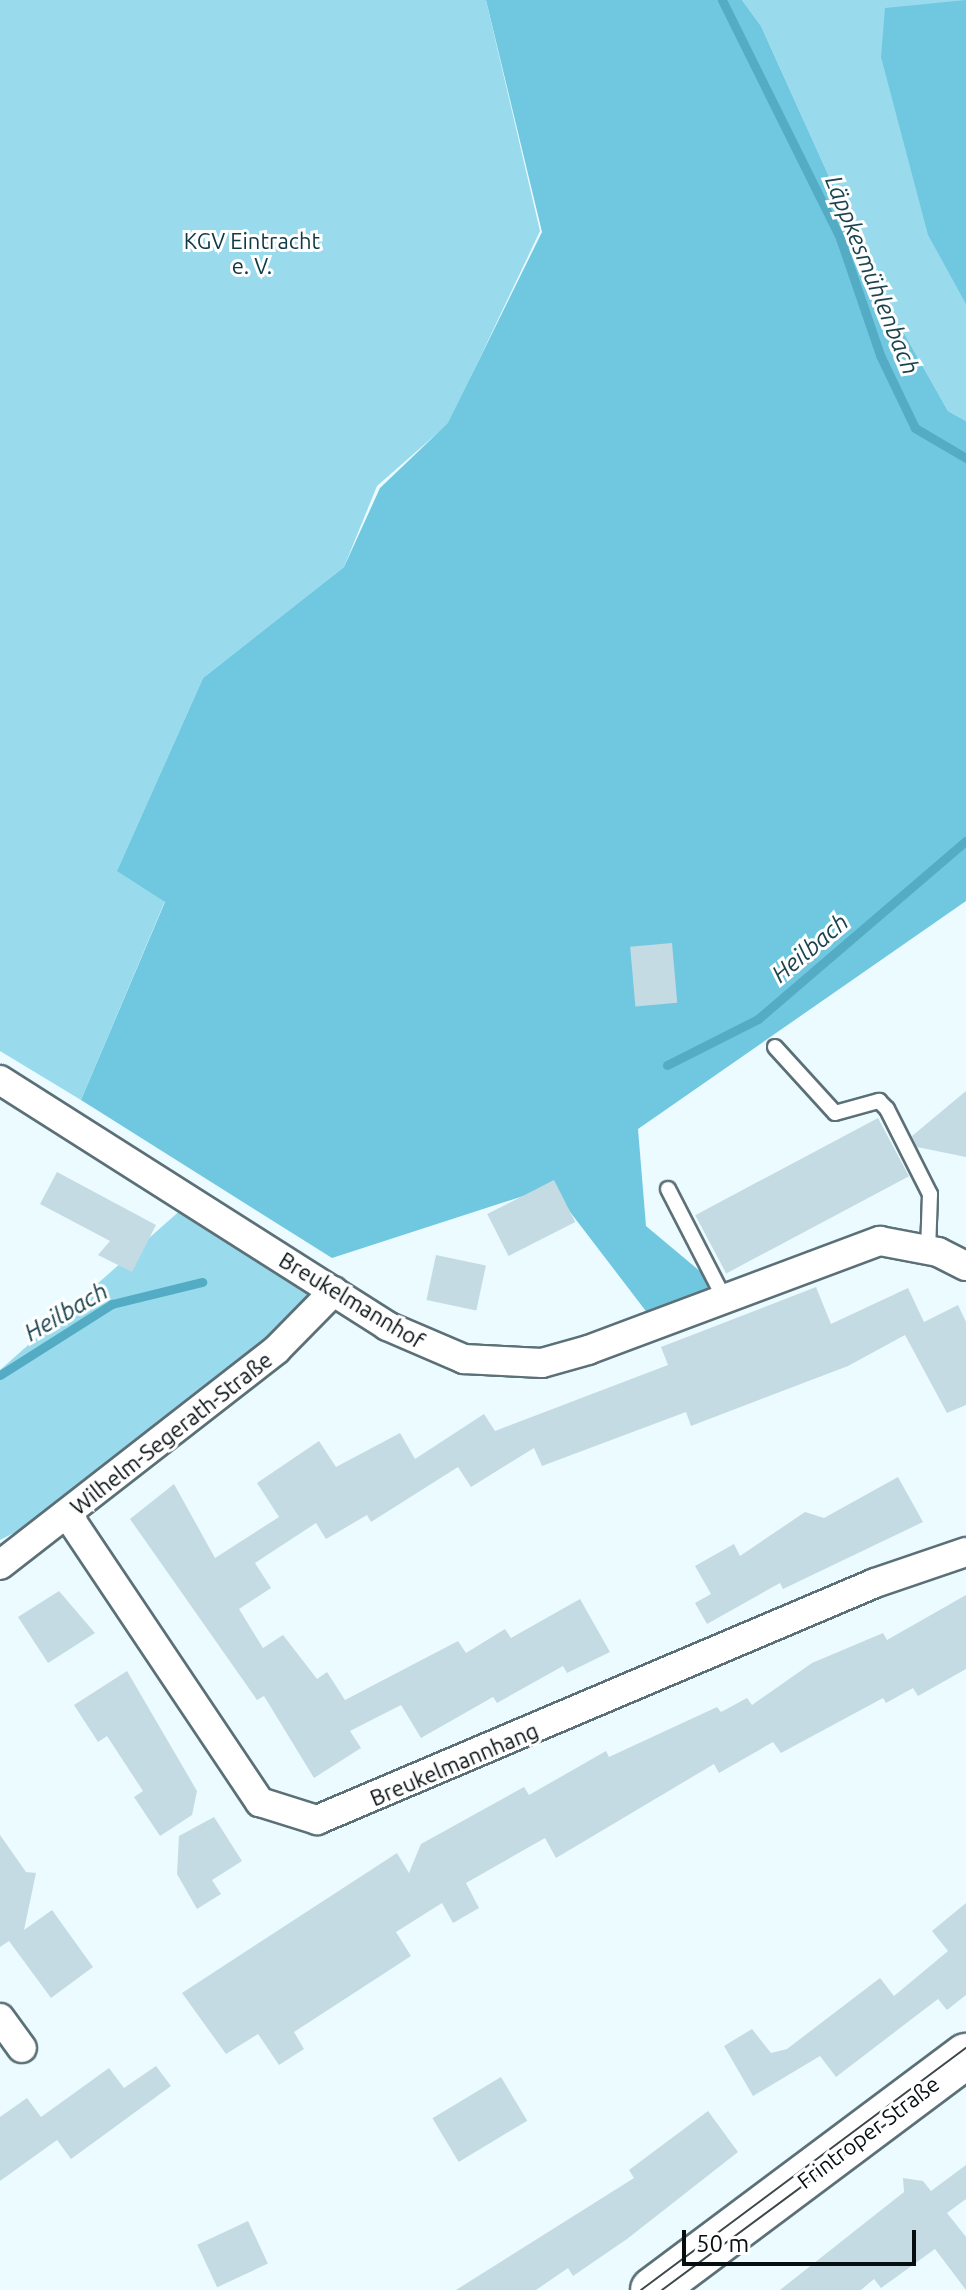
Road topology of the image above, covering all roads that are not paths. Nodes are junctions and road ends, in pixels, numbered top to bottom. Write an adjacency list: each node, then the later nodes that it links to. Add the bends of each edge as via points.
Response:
1 (775, 1047): 4 (lane, via 835,1113 879,1101 887,1109 930,1194)
2 (0, 1080): 6 (street, Breukelmannhof)
3 (668, 1189): 7 (lane)
4 (928, 1250): 5 (street, Breukelmannhof); 7 (street, Breukelmannhof, via 880,1241)
5 (966, 1266)
6 (334, 1291): 7 (street, Breukelmannhof, via 426,1347 502,1364 588,1350); 8 (street, Wilhelm-Segerath-Straße, via 277,1349)
7 (725, 1300)
8 (67, 1514): 9 (street, Breukelmannhang, via 260,1802 317,1820 875,1583); 10 (street, Wilhelm-Segerath-Straße)
9 (966, 1552)
10 (0, 1565)
11 (0, 2018): 12 (street)
12 (22, 2048)
13 (966, 2056): 14 (main road, Frintroper Straße)
14 (671, 2284)

